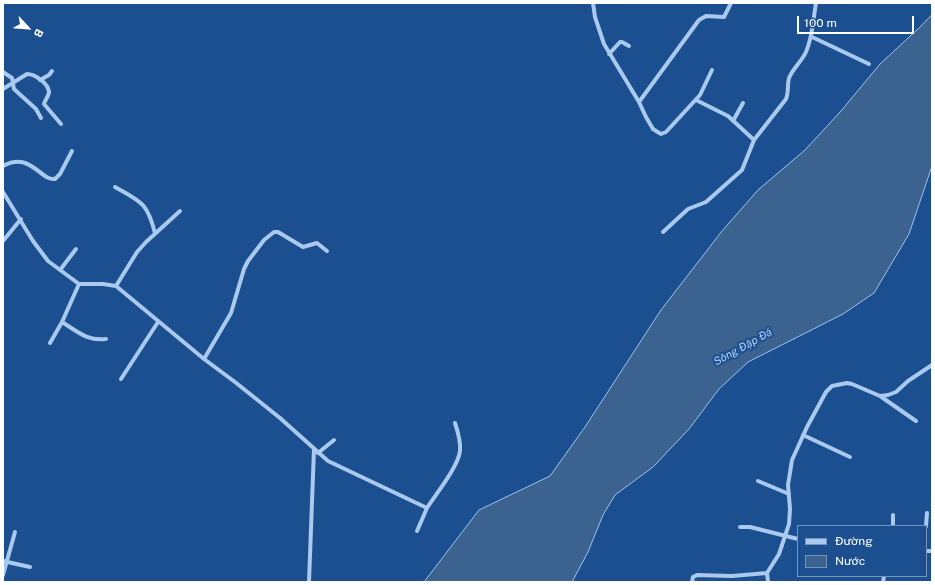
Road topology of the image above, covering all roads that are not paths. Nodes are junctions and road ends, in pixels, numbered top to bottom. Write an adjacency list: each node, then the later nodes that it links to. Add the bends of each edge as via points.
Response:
1 (594, 3): 6 (street, via 599,29)
2 (731, 3): 15 (street, via 724,17 706,16 699,20)
3 (816, 3): 4 (street)
4 (812, 37): 7 (street); 20 (street, via 788,80 786,99)
5 (629, 46): 6 (street, via 620,42)
6 (609, 54): 15 (street)
7 (869, 64)
8 (712, 70): 14 (street, via 704,90)
9 (52, 71): 11 (street)
10 (3, 72): 12 (street)
11 (40, 80): 12 (street, via 27,74); 19 (street, via 49,91 44,104)
12 (13, 81): 13 (street); 17 (street, via 14,89 36,109)
13 (3, 89)
14 (696, 100): 15 (street, via 666,132 661,134 654,129); 18 (street)
15 (639, 102)
16 (743, 103): 18 (street)
17 (41, 118)
18 (733, 121): 20 (street)
19 (61, 124)
20 (754, 140): 27 (street, via 744,166 736,176 706,202 688,209)
21 (72, 152): 22 (street, via 55,179 24,163 9,163)
22 (3, 166)
23 (115, 187): 28 (street, via 143,204 151,216)
24 (3, 192): 26 (street)
25 (180, 211): 28 (street)
26 (20, 219): 29 (street); 32 (street, via 44,256)
27 (663, 232)
28 (155, 233): 34 (street, via 137,252)
29 (3, 241)
30 (76, 249): 32 (street)
31 (328, 251): 39 (street, via 317,243 303,247 278,232 264,240 248,261 231,313)
32 (60, 270): 33 (street)
33 (79, 284): 34 (street); 35 (street)
34 (116, 286): 36 (street)
35 (62, 322): 37 (street, via 91,339); 38 (street)
36 (158, 322): 39 (street); 41 (street)
37 (106, 338)
38 (50, 343)
39 (204, 359): 47 (street, via 280,418)
40 (932, 366): 42 (street, via 896,392)
41 (121, 379)
42 (880, 396): 43 (street); 45 (street, via 852,384 832,386 826,392)
43 (916, 421)
44 (456, 423): 52 (street, via 460,447 458,456)
45 (803, 435): 49 (street); 51 (street, via 792,460)
46 (334, 440): 48 (street)
47 (314, 449): 48 (street); 66 (street)
48 (318, 454): 52 (street, via 338,467)
49 (850, 457)
50 (758, 480): 51 (street)
51 (789, 494): 60 (street, via 789,524)
52 (427, 508): 58 (street)
53 (927, 513): 56 (street)
54 (893, 515): 55 (street)
55 (893, 525)
56 (926, 525)
57 (740, 527): 60 (street)
58 (417, 531)
59 (15, 532): 62 (street)
60 (786, 536): 61 (street); 64 (street)
61 (797, 539)
62 (5, 562): 63 (street); 65 (street)
63 (30, 567)
64 (767, 573): 67 (street, via 693,576); 68 (street)
65 (3, 575)
66 (310, 582)
67 (692, 582)
68 (768, 582)

